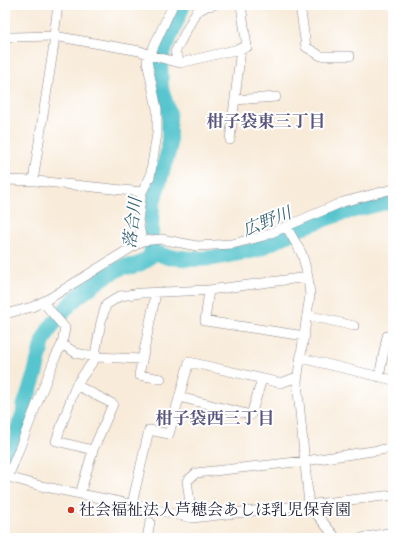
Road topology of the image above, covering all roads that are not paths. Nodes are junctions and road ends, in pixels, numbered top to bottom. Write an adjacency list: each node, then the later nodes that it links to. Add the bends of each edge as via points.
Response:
1 (58, 5): 7 (street)
2 (173, 5): 9 (street)
3 (214, 5): 11 (street, via 196,12 175,52)
4 (241, 5): 8 (street, via 247,47)
5 (300, 5): 10 (street, via 306,47 321,56)
6 (5, 36): 7 (street)
7 (54, 36): 9 (street); 16 (street)
8 (241, 48): 11 (street); 13 (street)
9 (150, 55): 11 (street); 18 (street, via 147,61 157,109 157,134 150,177)
10 (350, 56)
11 (180, 62)
12 (276, 97): 13 (street)
13 (235, 100): 14 (street)
14 (230, 140)
15 (5, 180): 16 (street)
16 (33, 181): 18 (street)
17 (393, 189): 19 (street, via 343,202)
18 (142, 192): 20 (street, via 138,220)
19 (286, 226): 20 (street, via 264,236 232,244 196,246 161,239); 21 (street, via 302,254)
20 (142, 241): 24 (street)
21 (308, 277): 22 (street); 26 (street, via 310,295)
22 (209, 290): 23 (street); 28 (street, via 205,321)
23 (156, 293): 31 (street, via 120,296 106,305); 33 (street)
24 (43, 302): 25 (street); 30 (street, via 65,328)
25 (5, 314)
26 (307, 314): 27 (street); 28 (street)
27 (354, 326)
28 (305, 336): 32 (street)
29 (393, 336): 35 (street, via 387,336)
30 (62, 344): 31 (street, via 76,353); 44 (street)
31 (95, 356): 33 (street); 39 (street)
32 (301, 358): 34 (street); 35 (street)
33 (142, 360): 37 (street, via 139,375)
34 (297, 377): 36 (street, via 281,383); 43 (street)
35 (379, 377): 38 (street)
36 (262, 378): 40 (street, via 189,362); 40 (street, via 251,415)
37 (161, 379)
38 (393, 380)
39 (76, 385): 42 (street, via 113,404); 42 (street, via 56,441)
40 (179, 397): 47 (street, via 169,434 149,430)
41 (393, 448): 43 (street)
42 (93, 450): 45 (street)
43 (305, 461): 48 (street); 49 (street, via 196,473 187,481)
44 (6, 477): 45 (street)
45 (80, 494): 47 (street)
46 (393, 495): 48 (street)
47 (132, 504): 49 (street)
48 (309, 505): 49 (street); 53 (street)
49 (192, 518)
50 (150, 522): 52 (street)
51 (393, 532): 54 (street)
52 (146, 538)
53 (336, 538)
54 (362, 538)

